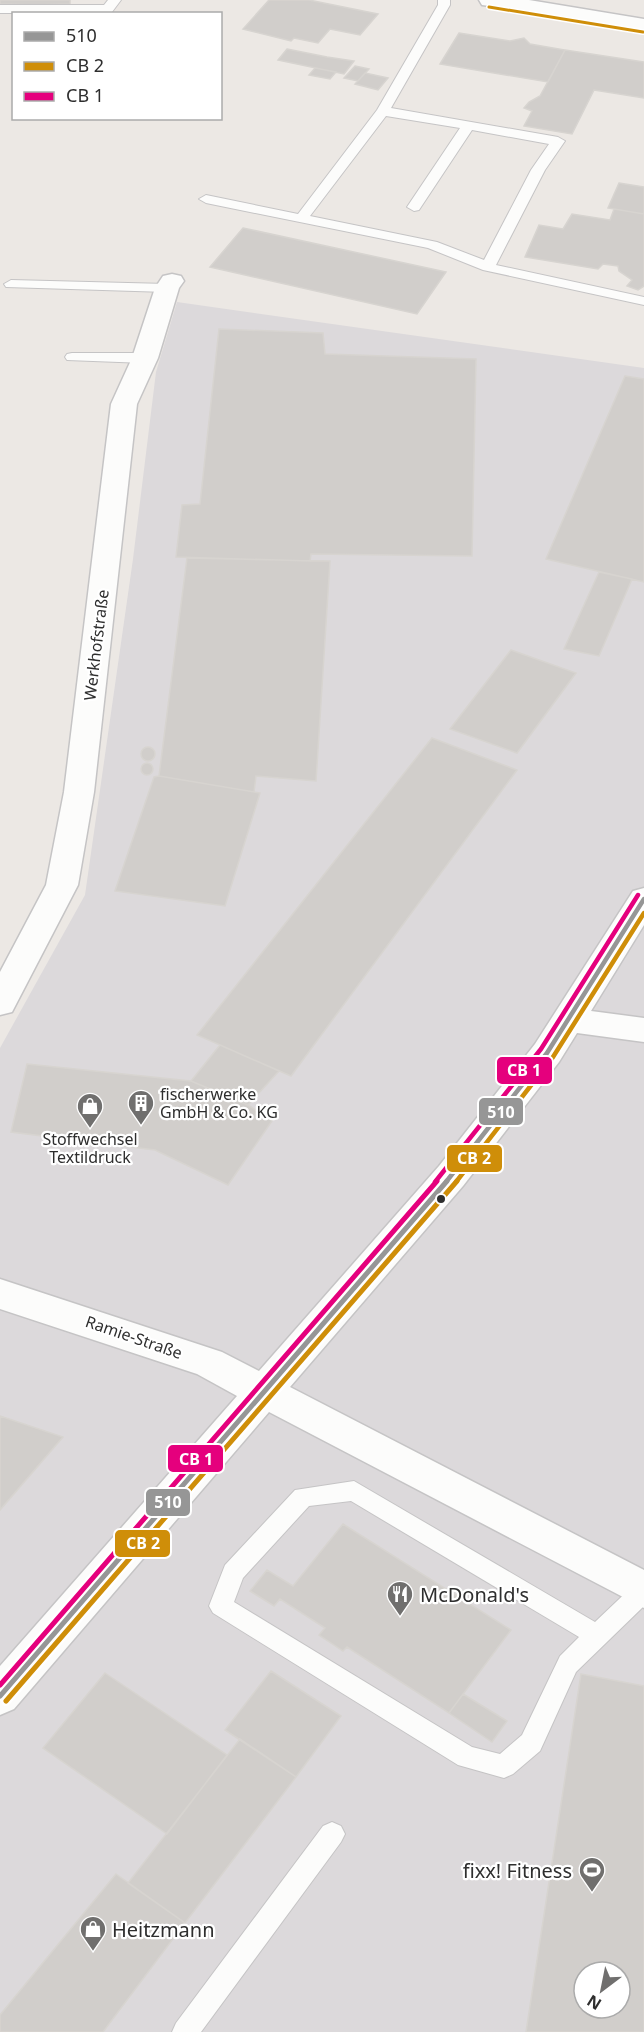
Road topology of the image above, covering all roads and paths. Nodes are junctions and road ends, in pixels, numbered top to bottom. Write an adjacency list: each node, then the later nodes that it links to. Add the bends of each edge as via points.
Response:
1 (444, 0): 6 (lane)
2 (490, 0): 5 (street)
3 (112, 4): 4 (lane)
4 (0, 9)
5 (644, 25)
6 (383, 111): 7 (lane); 10 (lane)
7 (468, 126): 9 (lane); 11 (lane, via 558,141 538,170)
8 (206, 199): 10 (lane)
9 (414, 207)
10 (301, 219): 11 (lane, via 432,245)
11 (488, 267): 14 (lane)
12 (11, 284): 13 (lane)
13 (170, 284): 16 (street, Werkhofstraße)
14 (644, 301)
15 (72, 357): 16 (lane)
16 (145, 358): 18 (street, Werkhofstraße, via 124,404 80,792 62,885)
17 (644, 898): 19 (street)
18 (0, 1003)
19 (569, 1020): 20 (street); 22 (street, via 548,1053 451,1176)
20 (644, 1030)
21 (0, 1294): 22 (street, Ramie-Straße, via 209,1363)
22 (263, 1393): 23 (street, Ramie-Straße); 25 (street)
23 (644, 1590): 24 (lane)
24 (597, 1635): 24 (lane, via 354,1491 303,1497 233,1572 221,1606 467,1757 504,1766 531,1743 567,1665)
25 (0, 1696)
26 (332, 1834): 27 (lane)
27 (185, 2032)

